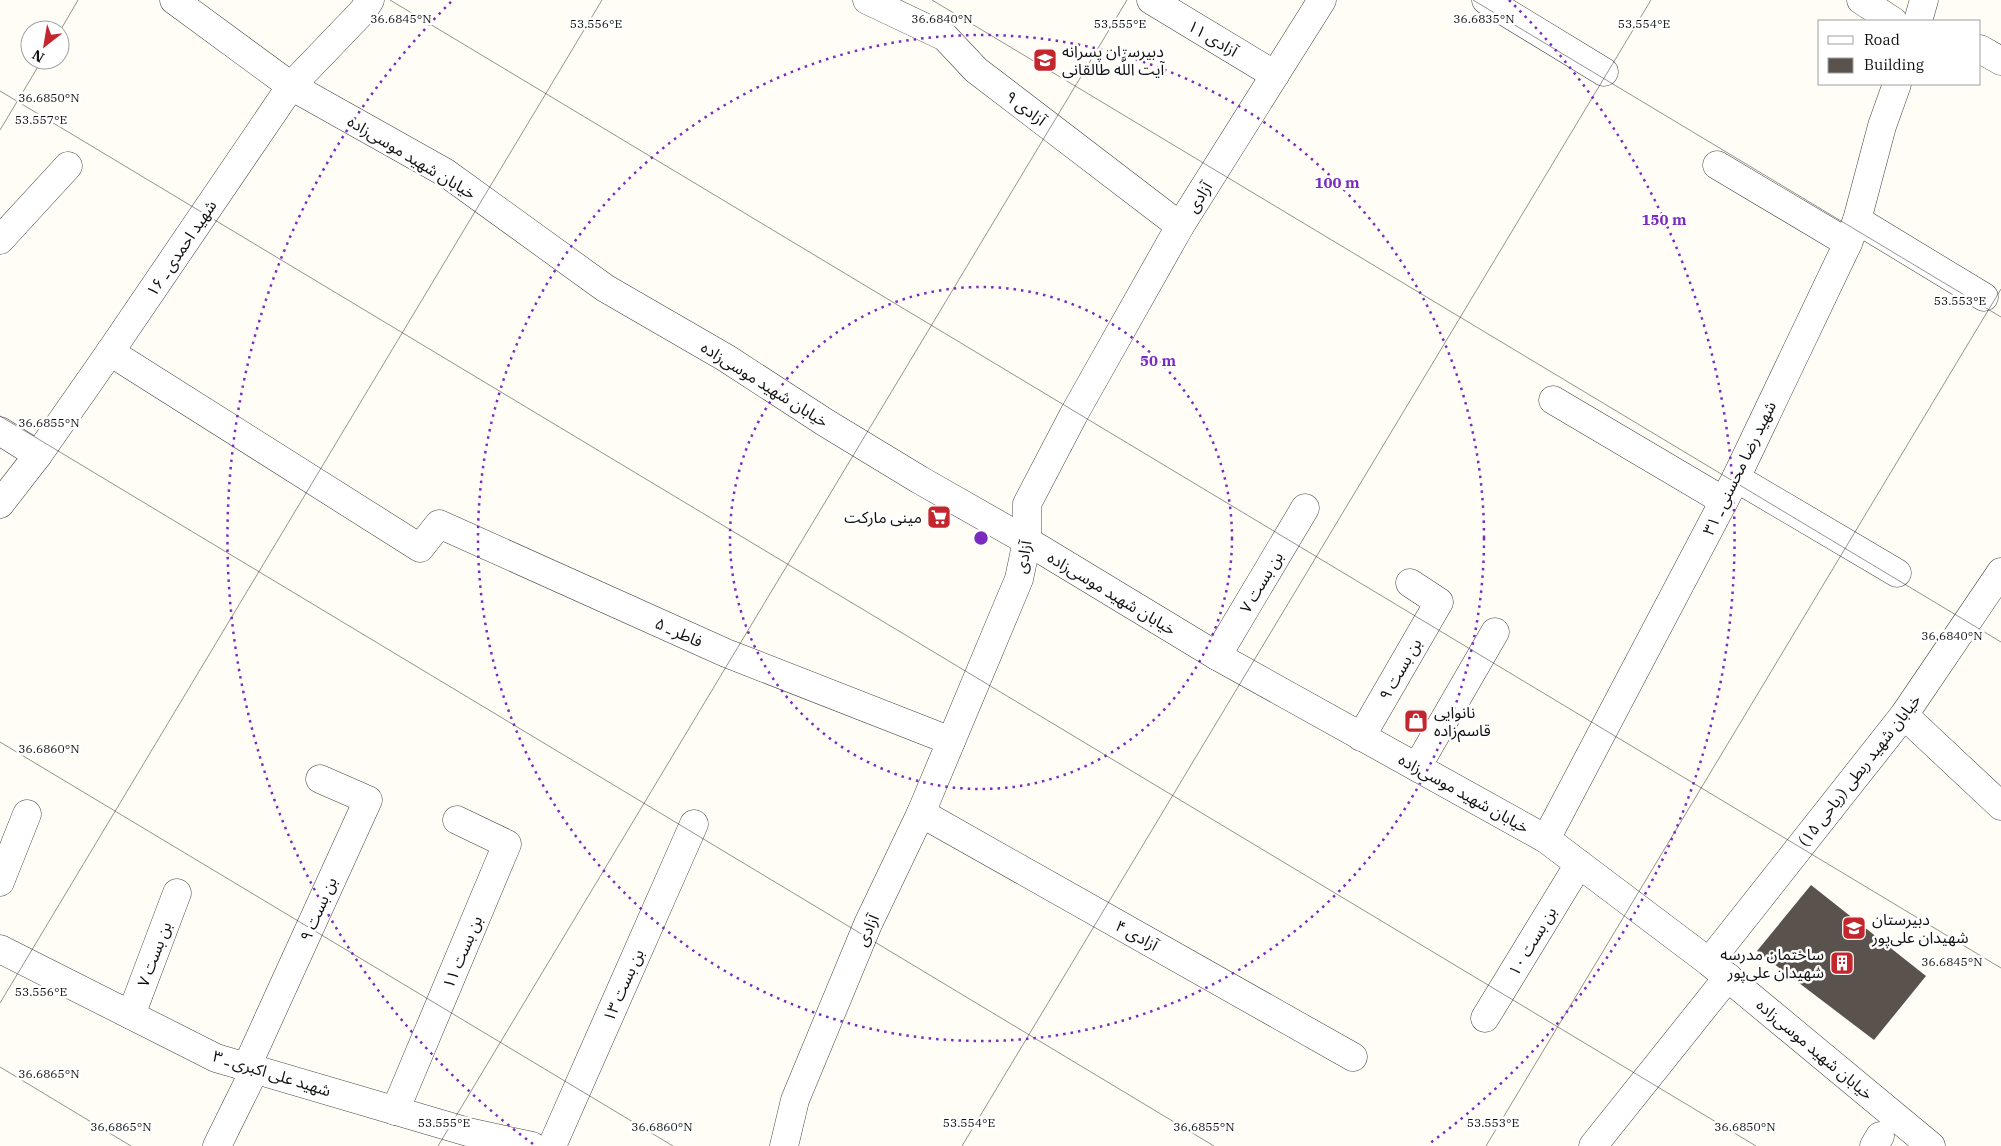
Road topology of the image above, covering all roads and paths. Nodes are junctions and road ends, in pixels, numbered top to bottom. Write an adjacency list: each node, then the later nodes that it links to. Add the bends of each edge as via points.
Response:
1 (174, 0): 14 (street, خیابان شهید موسی‌زاده)
2 (370, 0): 14 (street, شهید احمدی ـ ۱۶)
3 (866, 0): 17 (street, آزادی ۹, via 945,37 976,70)
4 (1151, 0): 12 (street, آزادی ۱۱)
5 (1322, 0): 12 (street, آزادی)
6 (1486, 0): 11 (street)
7 (1861, 0): 8 (street)
8 (1891, 20)
9 (1981, 50): 10 (street)
10 (2001, 61)
11 (1604, 72)
12 (1275, 75): 17 (street, آزادی)
13 (1897, 85): 18 (street, شهید رضا محسنی ـ ۳۱)
14 (291, 86): 21 (street, شهید احمدی ـ ۱۶); 28 (street, خیابان شهید موسی‌زاده, via 446,173 606,288 726,358 920,480)
15 (1717, 165): 18 (street)
16 (68, 166): 19 (street)
17 (1180, 226): 28 (street, آزادی, via 1027,504)
18 (1852, 232): 20 (street); 25 (street, شهید رضا محسنی ـ ۳۱)
19 (0, 240)
20 (1984, 297)
21 (110, 352): 24 (street, شهید احمدی ـ ۱۶); 36 (street, فاطر ـ ۵, via 420,548 439,524 726,654)
22 (1553, 400): 25 (street)
23 (0, 430): 24 (street)
24 (38, 455): 26 (street, شهید احمدی ـ ۱۶)
25 (1730, 489): 30 (street); 44 (street, شهید رضا محسنی ـ ۳۱)
26 (0, 504)
27 (1305, 508): 33 (street, بن بست ۷)
28 (1027, 541): 33 (street, خیابان شهید موسی‌زاده); 36 (street, آزادی, via 1019,579)
29 (2001, 572): 34 (street, خیابان شهید ربطی (ریاحی ۱۵))
30 (1897, 574)
31 (1410, 583): 35 (street, بن بست ۹, via 1439,602)
32 (1494, 632): 37 (street)
33 (1217, 656): 35 (street, خیابان شهید موسی‌زاده)
34 (1904, 715): 39 (street); 49 (street, خیابان شهید ربطی (ریاحی ۱۵))
35 (1361, 737): 37 (street, خیابان شهید موسی‌زاده)
36 (951, 741): 41 (street, آزادی)
37 (1417, 767): 44 (street, خیابان شهید موسی‌زاده)
38 (320, 779): 53 (street, بن بست ۹, via 368,800)
39 (2001, 806)
40 (27, 814): 46 (street)
41 (921, 814): 52 (street, آزادی ۴); 59 (street, آزادی, via 868,924 795,1100)
42 (457, 820): 54 (street, بن بست ۱۱, via 507,844)
43 (694, 824): 58 (street, بن بست ۱۳)
44 (1546, 838): 45 (street, خیابان شهید موسی‌زاده)
45 (1580, 864): 49 (street, خیابان شهید موسی‌زاده); 51 (street, بن بست ۱۰)
46 (0, 882)
47 (177, 892): 50 (street, بن بست ۷)
48 (0, 949): 50 (street, شهید علی اکبری ـ ۳)
49 (1718, 969): 60 (street, خیابان شهید ربطی (ریاحی ۱۵)); 61 (street, خیابان شهید موسی‌زاده)
50 (131, 1014): 53 (street, شهید علی اکبری ـ ۳, via 216,1058)
51 (1485, 1018)
52 (1353, 1058)
53 (251, 1068): 54 (street, شهید علی اکبری ـ ۳); 56 (street)
54 (395, 1111): 55 (street, شهید علی اکبری ـ ۳)
55 (492, 1142): 57 (street, شهید علی اکبری ـ ۳)
56 (217, 1146)
57 (532, 1146)
58 (552, 1146)
59 (784, 1146)
60 (1593, 1146)
61 (1931, 1146)

